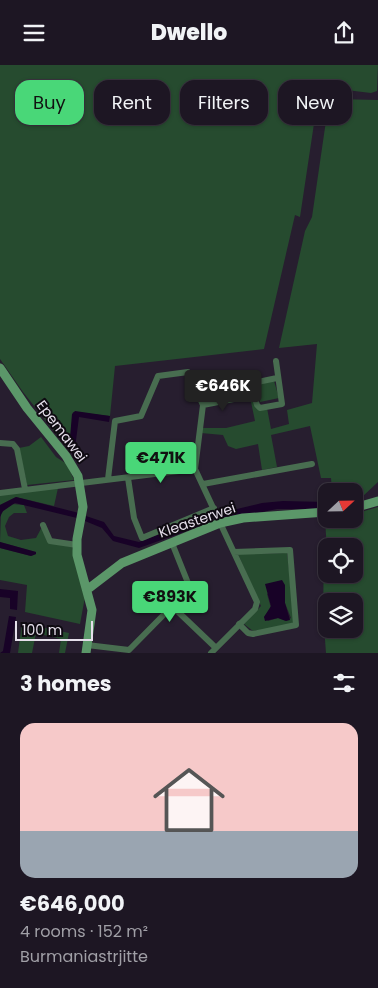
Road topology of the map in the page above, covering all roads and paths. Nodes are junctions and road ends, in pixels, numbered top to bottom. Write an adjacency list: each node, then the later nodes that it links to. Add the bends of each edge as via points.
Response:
1 (276, 361): 3 (street)
2 (0, 368): 11 (street, Epemawei, via 66,456)
3 (277, 378): 4 (street, via 253,383); 4 (street, via 282,404 260,408)
4 (254, 395): 5 (street)
5 (203, 405): 8 (street); 10 (street, via 188,372 158,375 141,415 114,422)
6 (0, 443): 13 (street, via 13,444 18,449)
7 (312, 463): 12 (street)
8 (195, 469): 9 (street); 12 (street)
9 (128, 478): 10 (street); 17 (street, via 134,518 142,537)
10 (108, 479): 11 (street)
11 (80, 482): 13 (street); 22 (street, Epemawei, via 82,514)
12 (203, 484): 17 (street)
13 (25, 489): 14 (street)
14 (0, 493)
15 (378, 501): 16 (street)
16 (363, 506)
17 (214, 508): 19 (street)
18 (318, 513): 19 (street, Kleasterwei, via 243,518)
19 (220, 523): 21 (street, Kleasterwei); 23 (street)
20 (43, 525): 22 (street, via 50,541)
21 (172, 543): 24 (street, Kleasterwei, via 122,563); 26 (street, via 190,588)
22 (77, 545): 24 (street, Epemawei)
23 (234, 552): 27 (street, via 257,602 255,609); 27 (street, via 290,550 300,626 253,634)
24 (88, 589): 25 (street, Epemawei)
25 (90, 604): 28 (street, Epemawei); 31 (street, Epemawei, via 86,608)
26 (172, 606): 29 (street); 30 (street)
27 (239, 624): 29 (street)
28 (87, 649): 30 (street)
29 (213, 651)
30 (130, 652)
31 (80, 653)

